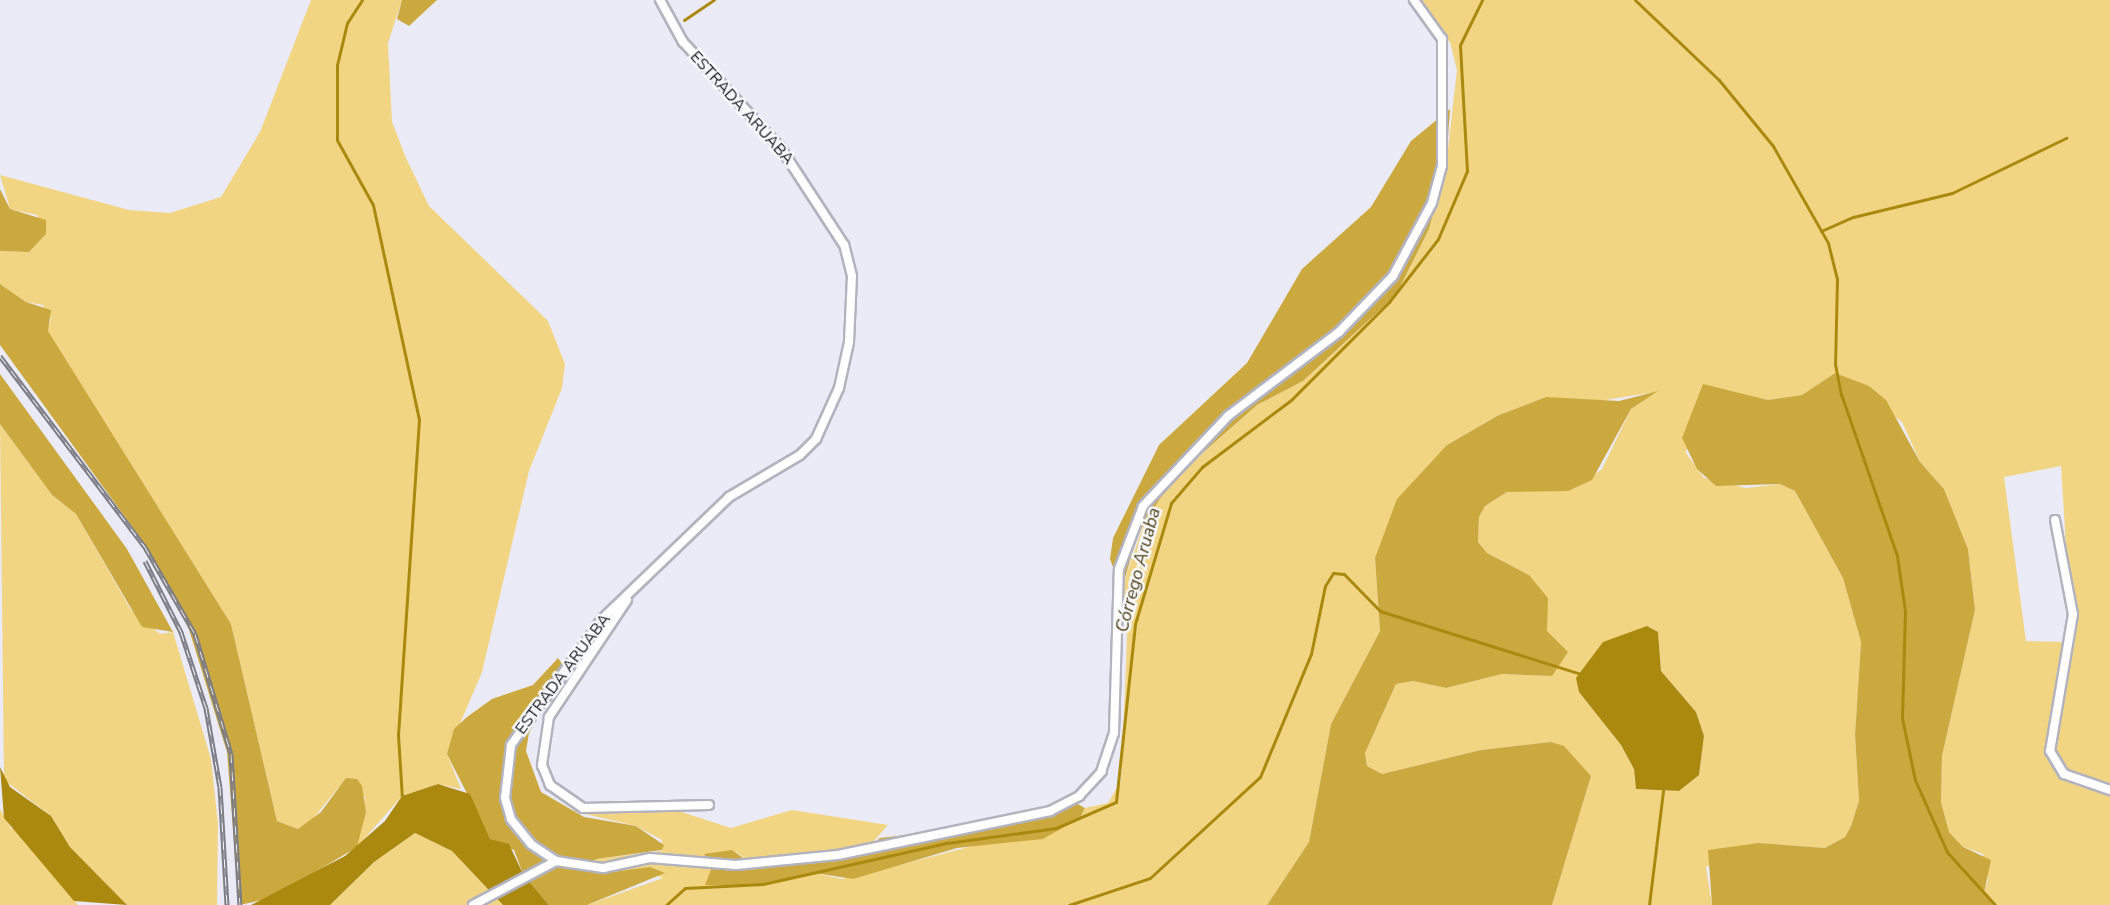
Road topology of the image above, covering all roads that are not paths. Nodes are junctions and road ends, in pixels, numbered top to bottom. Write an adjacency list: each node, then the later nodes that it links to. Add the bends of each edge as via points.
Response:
1 (660, 0): 4 (street, ESTRADA ARUABA, via 683,42 780,147 813,192 844,245 852,304 839,388 816,439 800,455 729,498)
2 (1414, 0): 7 (street, via 1442,39 1442,166 1415,242 1393,276 1339,332 1228,416 1161,483 1128,537 1115,618 1119,670 1114,733 1101,772 1079,796 1050,810 838,855 736,865 650,858 603,868)
3 (2055, 520): 5 (street, via 2073,614 2050,751 2064,774)
4 (638, 585): 6 (street, ESTRADA ARUABA, via 549,717 542,765 550,785 583,808); 7 (street, ESTRADA ARUABA, via 596,627 511,745 505,798 511,819 531,844)
5 (2110, 790)
6 (709, 805)
7 (556, 861): 8 (street, via 546,870)
8 (473, 905)

